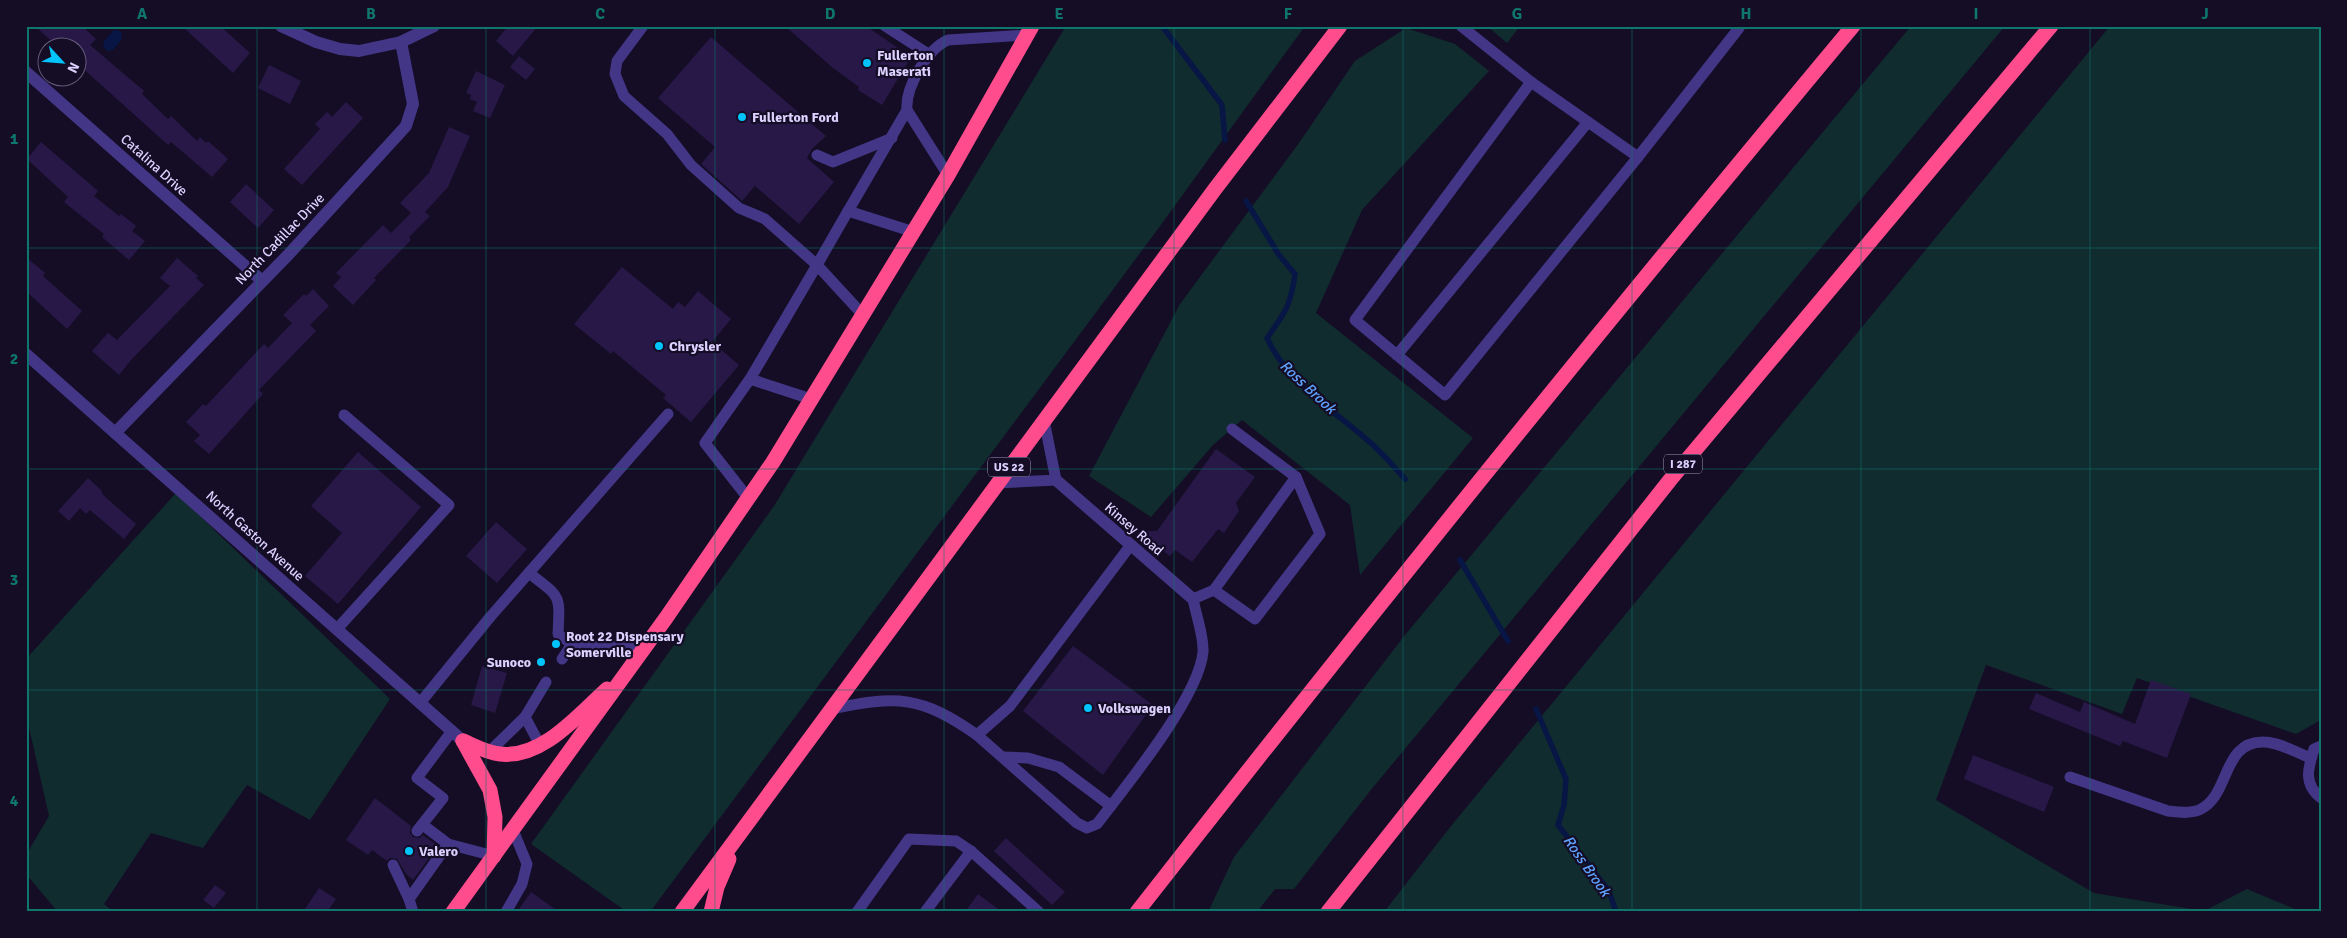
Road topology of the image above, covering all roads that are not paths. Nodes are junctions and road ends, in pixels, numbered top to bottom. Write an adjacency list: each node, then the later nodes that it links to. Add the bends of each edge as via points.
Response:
1 (281, 26): 11 (street, via 340,49 358,51)
2 (434, 26): 11 (street)
3 (643, 26): 23 (lane, via 617,61 615,74 624,96 667,134 690,165 732,202 765,219)
4 (885, 26): 12 (lane)
5 (1340, 26): 32 (highway, US 22)
6 (1461, 26): 14 (lane)
7 (1737, 26): 19 (lane, via 1739,28)
8 (1853, 26): 77 (highway, via 1564,376)
9 (2051, 26): 78 (highway, I 287, via 1670,480)
10 (1030, 30): 12 (lane, via 948,40); 20 (highway)
11 (401, 42): 24 (street, North Cadillac Drive, via 413,104 406,126 288,255)
12 (930, 54): 15 (lane, via 910,87)
13 (26, 72): 24 (street, Catalina Drive)
14 (1531, 82): 16 (lane); 27 (lane, via 1355,320)
15 (907, 110): 17 (lane); 20 (lane)
16 (1588, 122): 19 (lane); 27 (lane)
17 (892, 138): 18 (lane, via 833,162); 21 (lane)
18 (817, 155)
19 (1638, 157): 27 (lane, via 1445,395)
20 (948, 175): 22 (highway)
21 (848, 211): 22 (lane); 23 (lane)
22 (914, 232): 25 (highway)
23 (817, 265): 25 (lane); 28 (lane)
24 (261, 280): 34 (street, North Cadillac Drive)
25 (864, 315): 29 (highway)
26 (26, 354): 34 (street, North Gaston Avenue)
27 (1397, 355)
28 (750, 379): 29 (lane); 38 (lane, via 705,443)
29 (812, 399): 38 (highway)
30 (668, 414): 40 (lane)
31 (344, 415): 43 (lane, via 449,505)
32 (1044, 420): 36 (lane); 37 (highway, US 22)
33 (1232, 429): 35 (lane)
34 (115, 433): 43 (street, North Gaston Avenue)
35 (1296, 477): 41 (lane); 41 (lane, via 1320,534 1255,619)
36 (1056, 480): 37 (lane); 39 (street, Kinsey Road)
37 (996, 484): 50 (highway, US 22)
38 (748, 498): 45 (highway)
39 (1130, 546): 42 (street, Kinsey Road); 52 (lane, via 1010,706)
40 (529, 573): 44 (lane, via 556,594 560,603 558,634); 49 (lane)
41 (1214, 590): 42 (lane)
42 (1193, 599): 61 (lane, via 1203,651 1197,677 1167,728)
43 (337, 629): 49 (street, North Gaston Avenue)
44 (572, 644): 45 (lane); 46 (lane)
45 (644, 649): 47 (highway)
46 (562, 659)
47 (628, 671): 54 (highway); 62 (highway)
48 (546, 682): 51 (lane)
49 (420, 702): 53 (street, North Gaston Avenue)
50 (831, 709): 52 (lane, via 866,702 918,703 949,716); 63 (highway, US 22)
51 (524, 717): 54 (lane); 56 (lane)
52 (977, 735): 57 (lane)
53 (458, 736): 56 (highway); 64 (lane, via 417,778 443,798 420,828); 66 (highway, via 490,790 495,817)
54 (540, 745): 56 (highway, via 506,755)
55 (2321, 746): 58 (lane, via 2314,749)
56 (489, 752)
57 (1003, 757): 61 (lane, via 1028,758 1058,767); 61 (lane, via 1084,828 1094,826)
58 (2311, 758): 59 (lane, via 2266,742 2243,746 2232,758 2210,800 2199,810 2184,813 2168,811); 60 (lane, via 2308,783)
59 (2070, 777)
60 (2321, 798)
61 (1111, 806)
62 (513, 830): 66 (highway); 71 (lane, via 527,864 522,884)
63 (740, 834): 72 (highway, US 22); 73 (highway, via 717,887)
64 (448, 844): 66 (lane); 68 (lane)
65 (971, 851): 74 (lane, via 956,840 909,839); 75 (lane); 76 (lane)
66 (494, 856): 70 (highway)
67 (393, 865): 68 (lane)
68 (409, 899): 69 (lane)
69 (412, 912)
70 (453, 912)
71 (506, 912)
72 (682, 912)
73 (711, 912)
74 (856, 912)
75 (925, 912)
76 (1039, 912)
77 (1138, 912)
78 (1328, 912)

